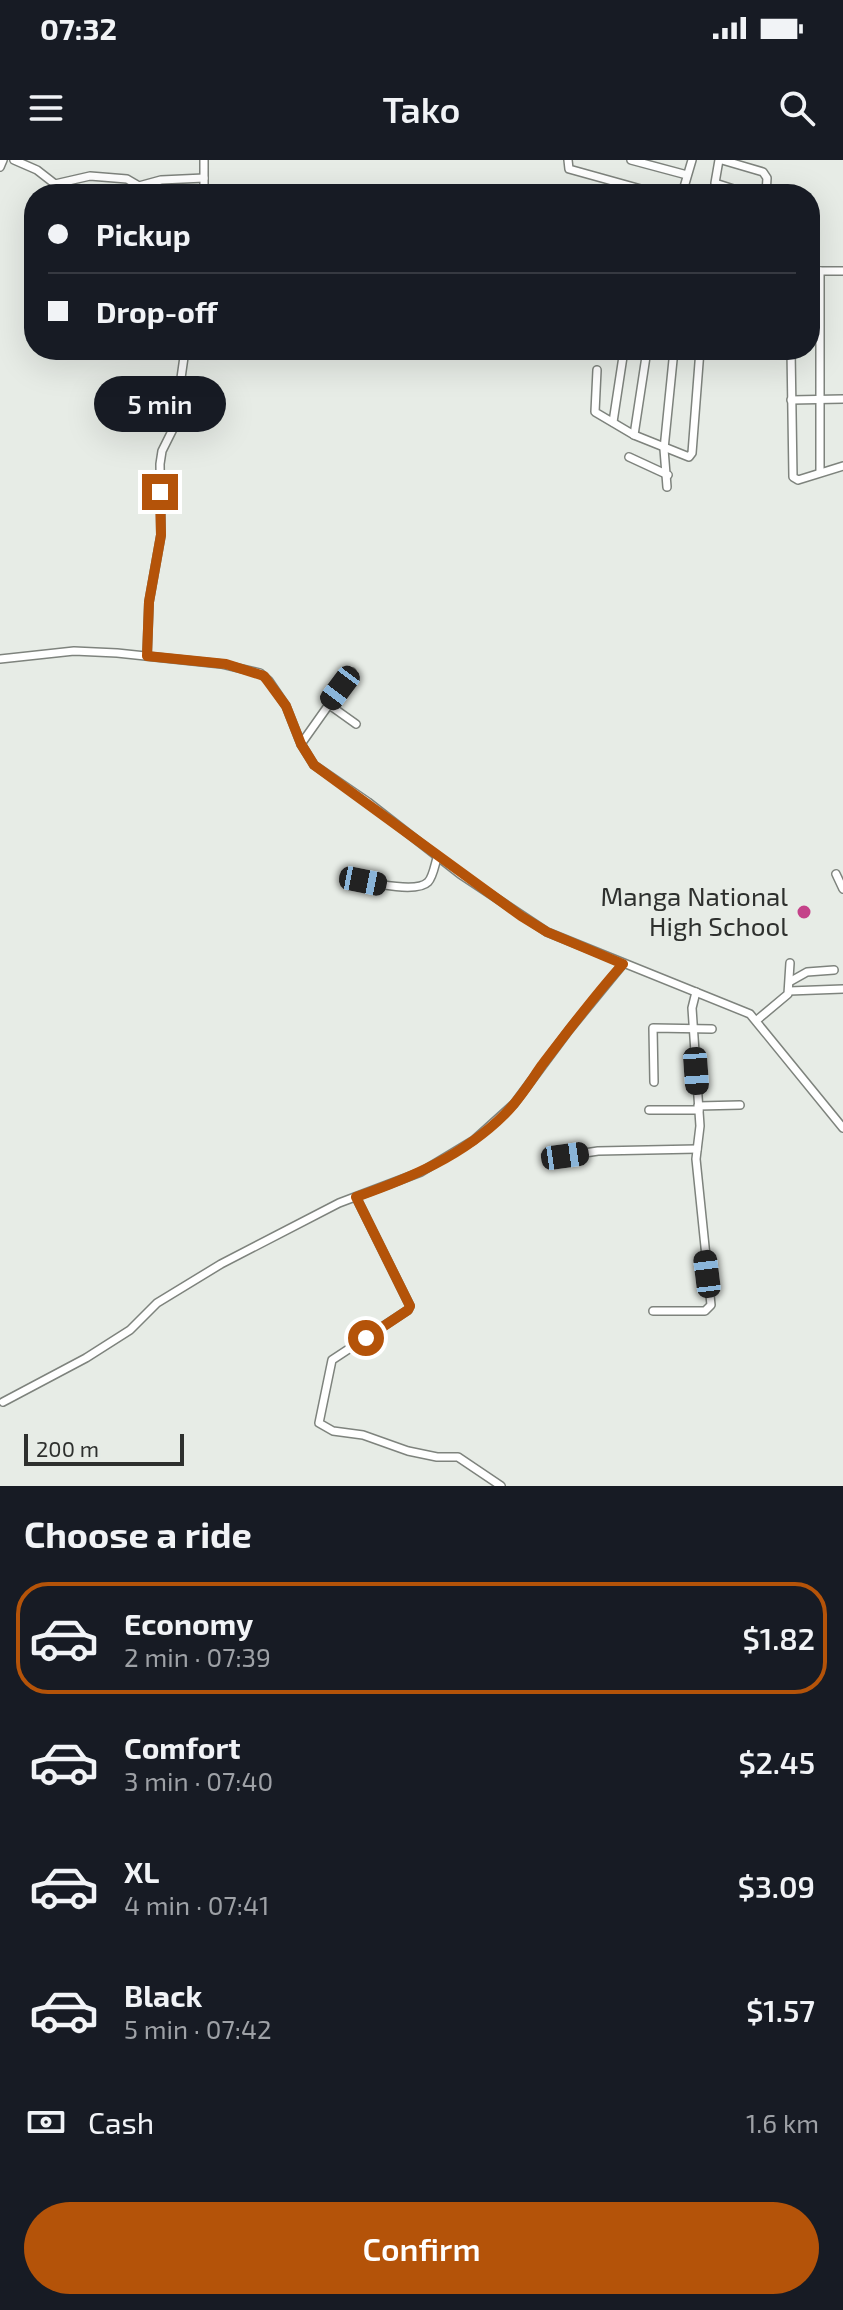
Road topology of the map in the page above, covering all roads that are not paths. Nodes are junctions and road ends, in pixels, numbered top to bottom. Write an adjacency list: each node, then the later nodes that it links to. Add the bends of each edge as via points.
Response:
1 (3, 160): 8 (street)
2 (14, 160): 12 (street)
3 (204, 160): 10 (street)
4 (568, 160): 16 (street, via 569,169)
5 (631, 160): 9 (street)
6 (692, 160): 9 (street)
7 (721, 160): 18 (street); 19 (street, via 763,172)
8 (0, 167)
9 (687, 175): 17 (street)
10 (204, 178): 14 (street); 15 (street)
11 (55, 184): 13 (street, via 85,176)
12 (55, 184)
13 (136, 184)
14 (146, 184)
15 (204, 184)
16 (623, 184)
17 (685, 184)
18 (718, 184)
19 (767, 184)
20 (820, 271): 21 (street); 29 (street)
21 (843, 271)
22 (184, 360): 40 (street, via 174,427 160,464 161,535 149,602)
23 (622, 360): 32 (street)
24 (645, 360): 33 (street)
25 (673, 360): 34 (street)
26 (699, 360): 34 (street, via 691,455)
27 (791, 360): 31 (street)
28 (597, 370): 32 (street, via 594,411)
29 (821, 398): 30 (street); 31 (street); 37 (street)
30 (843, 399)
31 (791, 400): 37 (street, via 793,477)
32 (613, 422): 33 (street)
33 (634, 435): 34 (street)
34 (664, 449): 38 (street)
35 (629, 457): 38 (street)
36 (843, 466): 37 (street)
37 (820, 472)
38 (668, 475): 39 (street)
39 (667, 487)
40 (147, 656): 41 (street, via 74,651); 45 (street, via 260,673 286,706)
41 (0, 659)
42 (352, 672): 43 (street)
43 (328, 704): 44 (street); 45 (street)
44 (356, 724)
45 (301, 744): 46 (street, via 314,765)
46 (437, 858): 48 (street, via 424,884 397,887); 51 (street, via 547,932)
47 (836, 874): 49 (street)
48 (344, 877)
49 (843, 889)
50 (790, 963): 53 (street)
51 (623, 964): 56 (street); 67 (street, via 492,1126 421,1172)
52 (834, 970): 53 (street, via 807,972)
53 (791, 981): 55 (street)
54 (843, 989): 55 (street)
55 (789, 991): 57 (street)
56 (696, 992): 57 (street); 58 (street)
57 (757, 1020): 64 (street)
58 (694, 1027): 59 (street); 60 (street, via 653,1028); 62 (street)
59 (712, 1029)
60 (654, 1082)
61 (740, 1105): 62 (street)
62 (698, 1108): 63 (street); 65 (street)
63 (649, 1110)
64 (843, 1128)
65 (697, 1149): 66 (street); 68 (street, via 711,1305 702,1311)
66 (565, 1156)
67 (356, 1197): 69 (street, via 221,1264 157,1303 130,1330 86,1358); 70 (street, via 410,1306 332,1360 319,1423 408,1451 458,1457)
68 (653, 1311)
69 (3, 1402)
70 (501, 1486)

